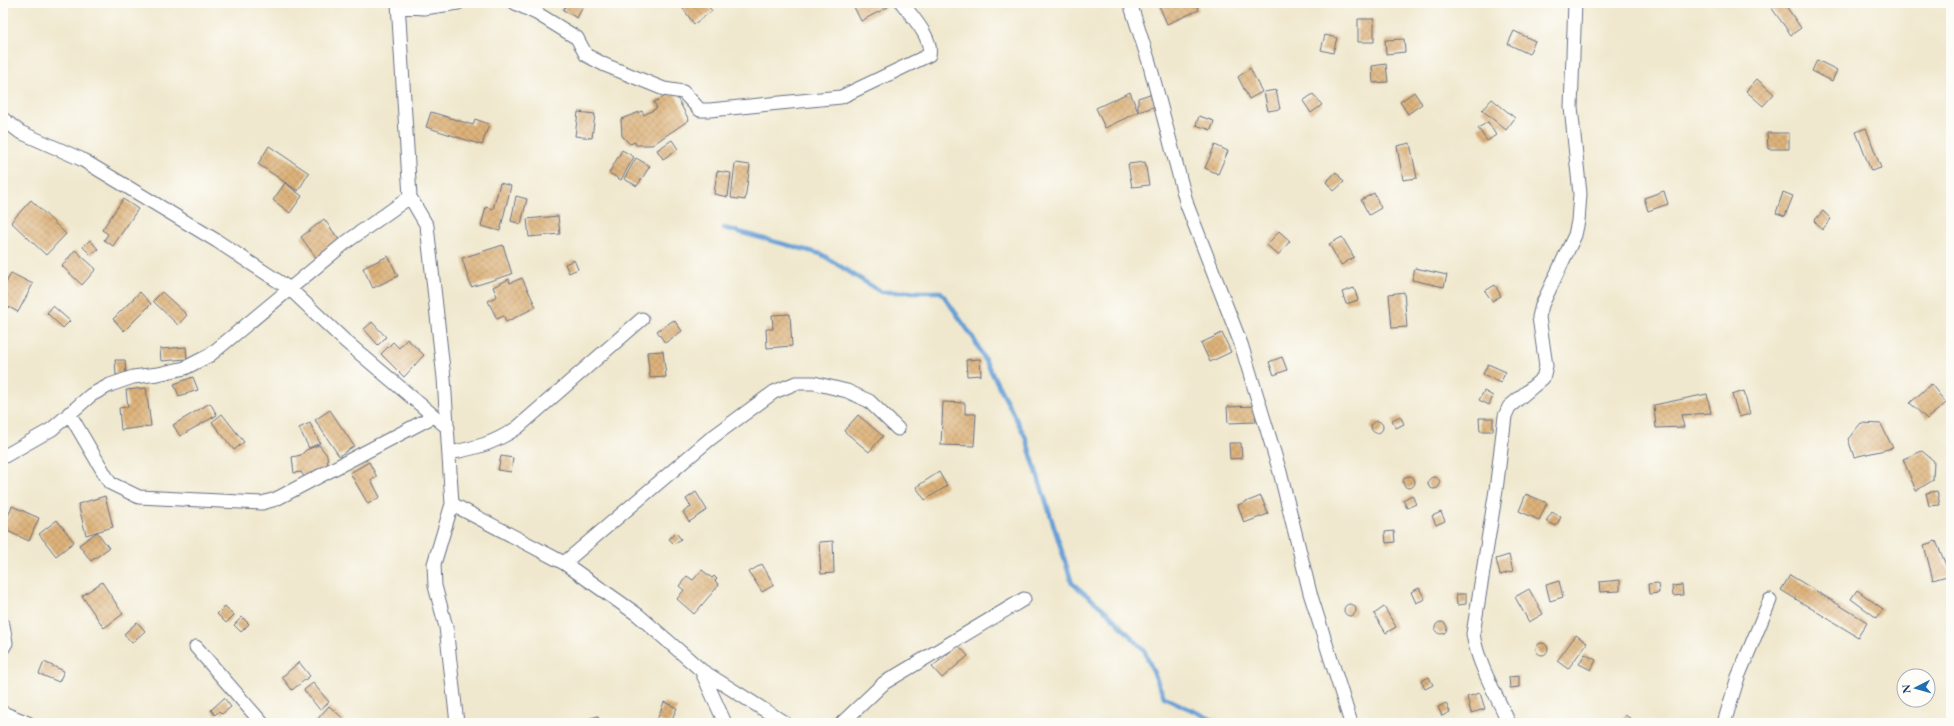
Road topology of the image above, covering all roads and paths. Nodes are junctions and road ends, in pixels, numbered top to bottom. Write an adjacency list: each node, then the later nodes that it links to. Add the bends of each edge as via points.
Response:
1 (458, 3): 6 (street, via 424,8)
2 (516, 3): 3 (street, via 577,38 586,54 605,65 664,89 683,92 700,110 710,110 841,97 929,55 928,41)
3 (902, 3)
4 (1130, 3): 32 (street, via 1149,62 1187,205 1243,352 1280,472 1310,593)
5 (1575, 3): 33 (street, via 1571,107 1580,194 1578,221 1575,235 1542,305 1539,317 1546,366 1543,378 1509,407 1505,416 1473,634 1481,663)
6 (398, 4): 8 (street)
7 (3, 119): 9 (street, via 20,132 81,159)
8 (410, 197): 9 (street, via 345,243); 13 (street, via 427,226)
9 (290, 289): 11 (street, via 210,355 185,368 133,376 110,385); 12 (street, via 344,340)
10 (642, 319): 15 (street, via 517,428 497,441)
11 (69, 413): 12 (street, via 110,483 139,497 262,503 276,499); 16 (street, via 52,429)
12 (434, 416): 13 (street)
13 (448, 428): 15 (street)
14 (898, 429): 18 (street, via 869,401 847,391 814,383 796,383 774,392 710,439)
15 (450, 453): 17 (street)
16 (3, 457)
17 (452, 504): 18 (street); 28 (street, via 434,564 435,586 446,628)
18 (564, 563): 24 (street, via 638,615)
19 (1024, 599): 31 (street, via 884,683)
20 (1770, 600): 34 (street, via 1738,677)
21 (3, 625): 23 (street, via 6,643)
22 (196, 647): 27 (street)
23 (3, 648)
24 (701, 670): 29 (street); 30 (street)
25 (3, 713): 26 (street)
26 (28, 723)
27 (262, 723)
28 (457, 723)
29 (725, 723)
30 (785, 723)
31 (842, 723)
32 (1351, 723)
33 (1509, 723)
34 (1724, 723)

